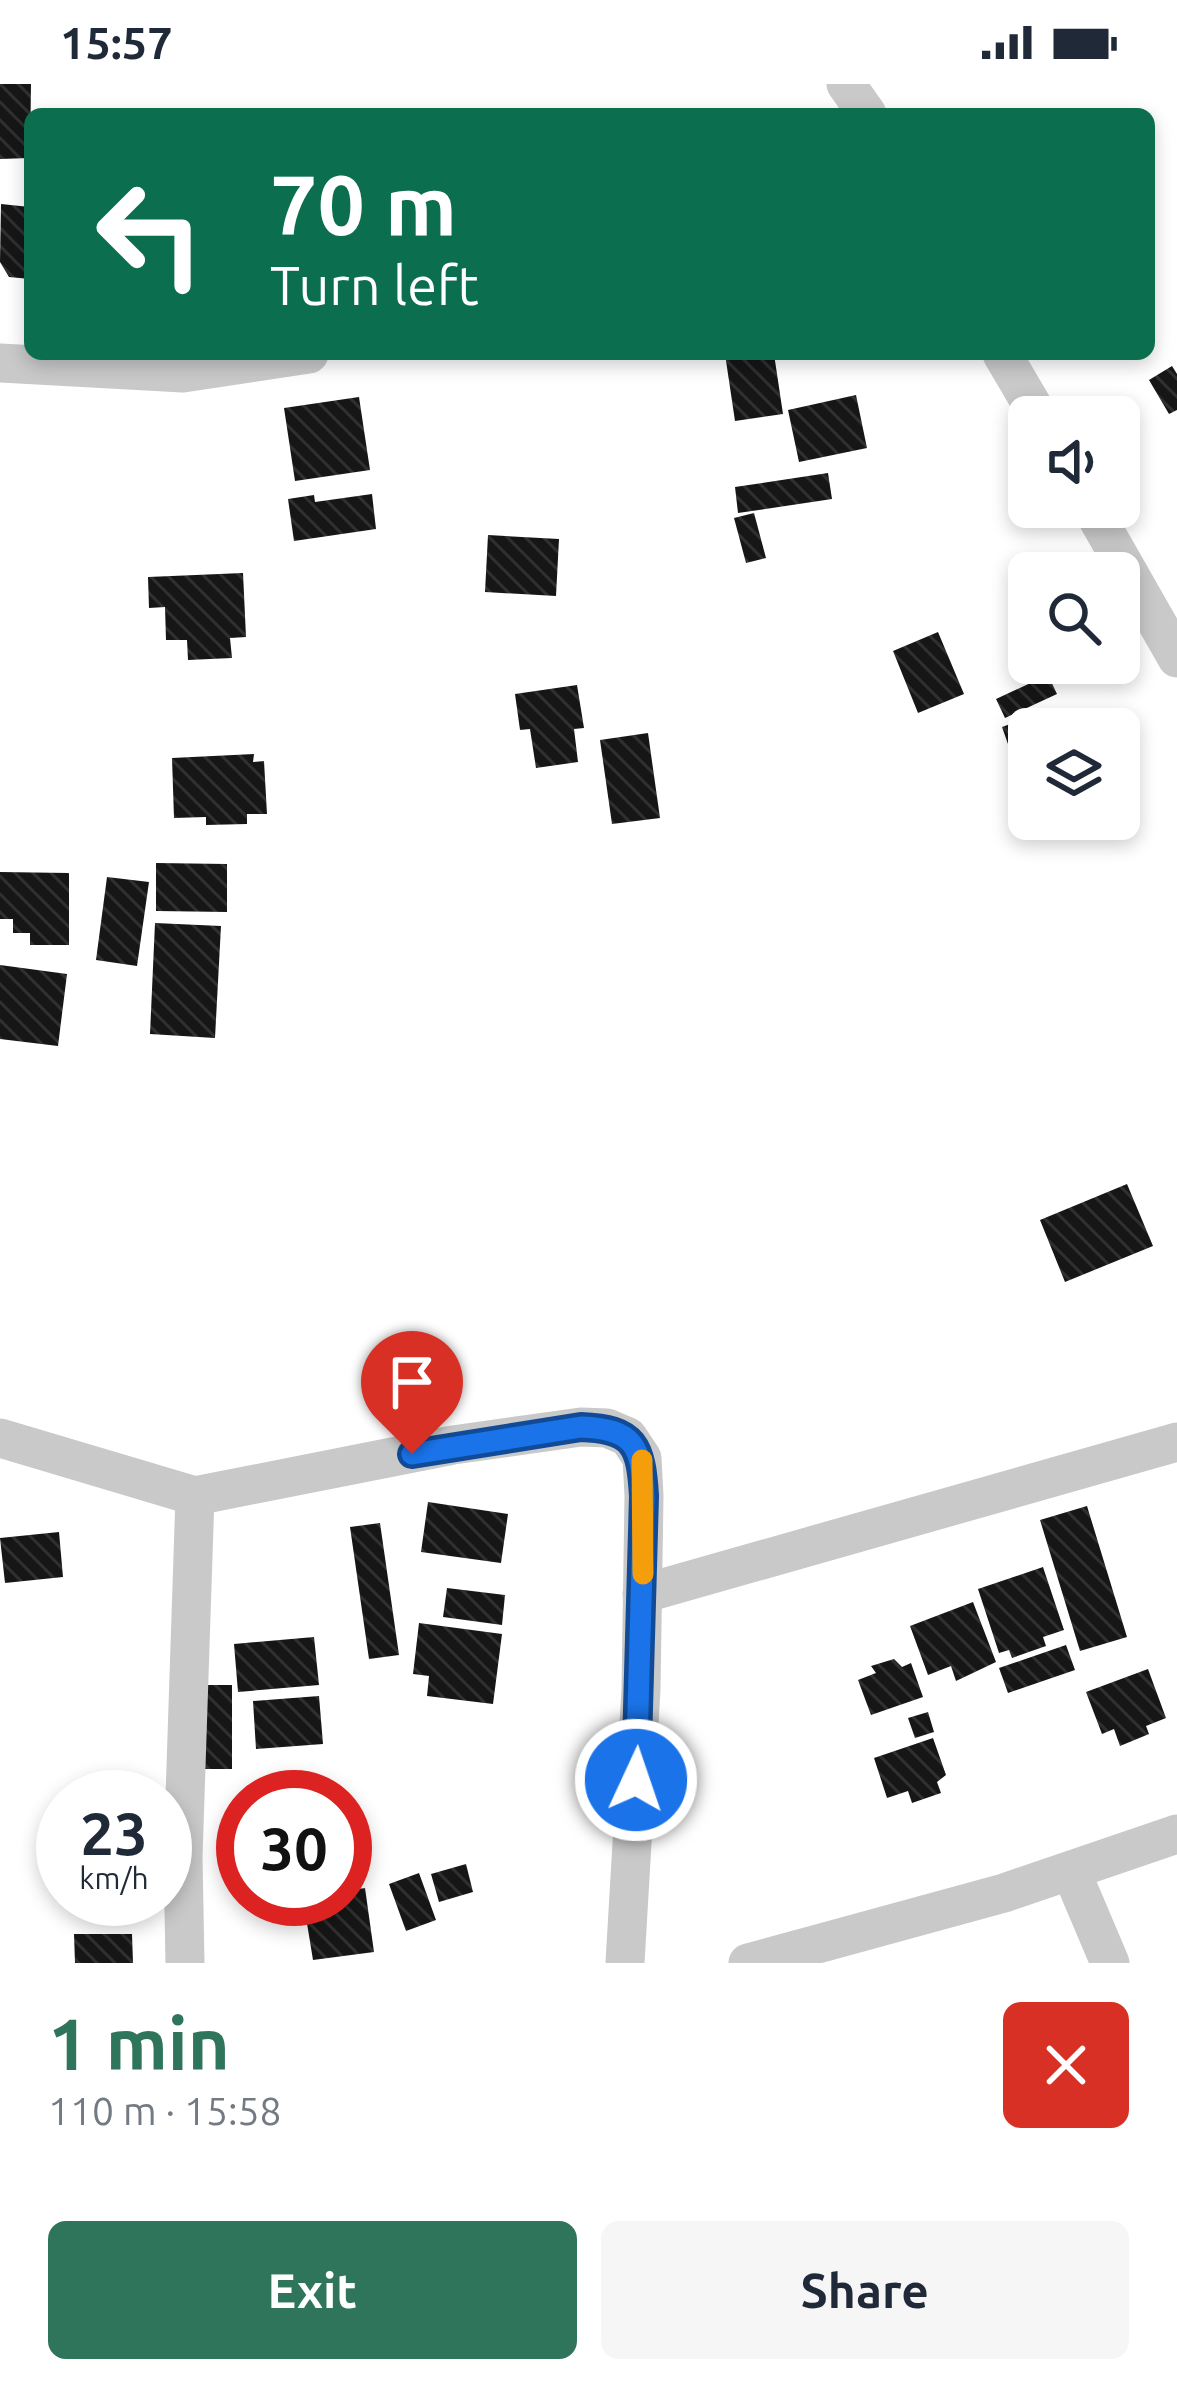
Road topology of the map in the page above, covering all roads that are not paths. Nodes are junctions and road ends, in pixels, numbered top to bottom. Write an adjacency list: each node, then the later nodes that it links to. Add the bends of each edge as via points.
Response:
1 (269, 360): 3 (street, via 183,373)
2 (1006, 360): 4 (street)
3 (0, 363)
4 (1027, 396)
5 (1103, 528): 6 (street)
6 (1177, 658)
7 (0, 1438): 9 (street)
8 (1177, 1442): 10 (street)
9 (195, 1496): 10 (street, via 453,1445 607,1428 628,1437 642,1458); 13 (street)
10 (642, 1594): 14 (street)
11 (1177, 1834): 12 (street)
12 (1072, 1871): 15 (street); 16 (street)
13 (184, 1963)
14 (625, 1963)
15 (748, 1963)
16 (1110, 1963)

